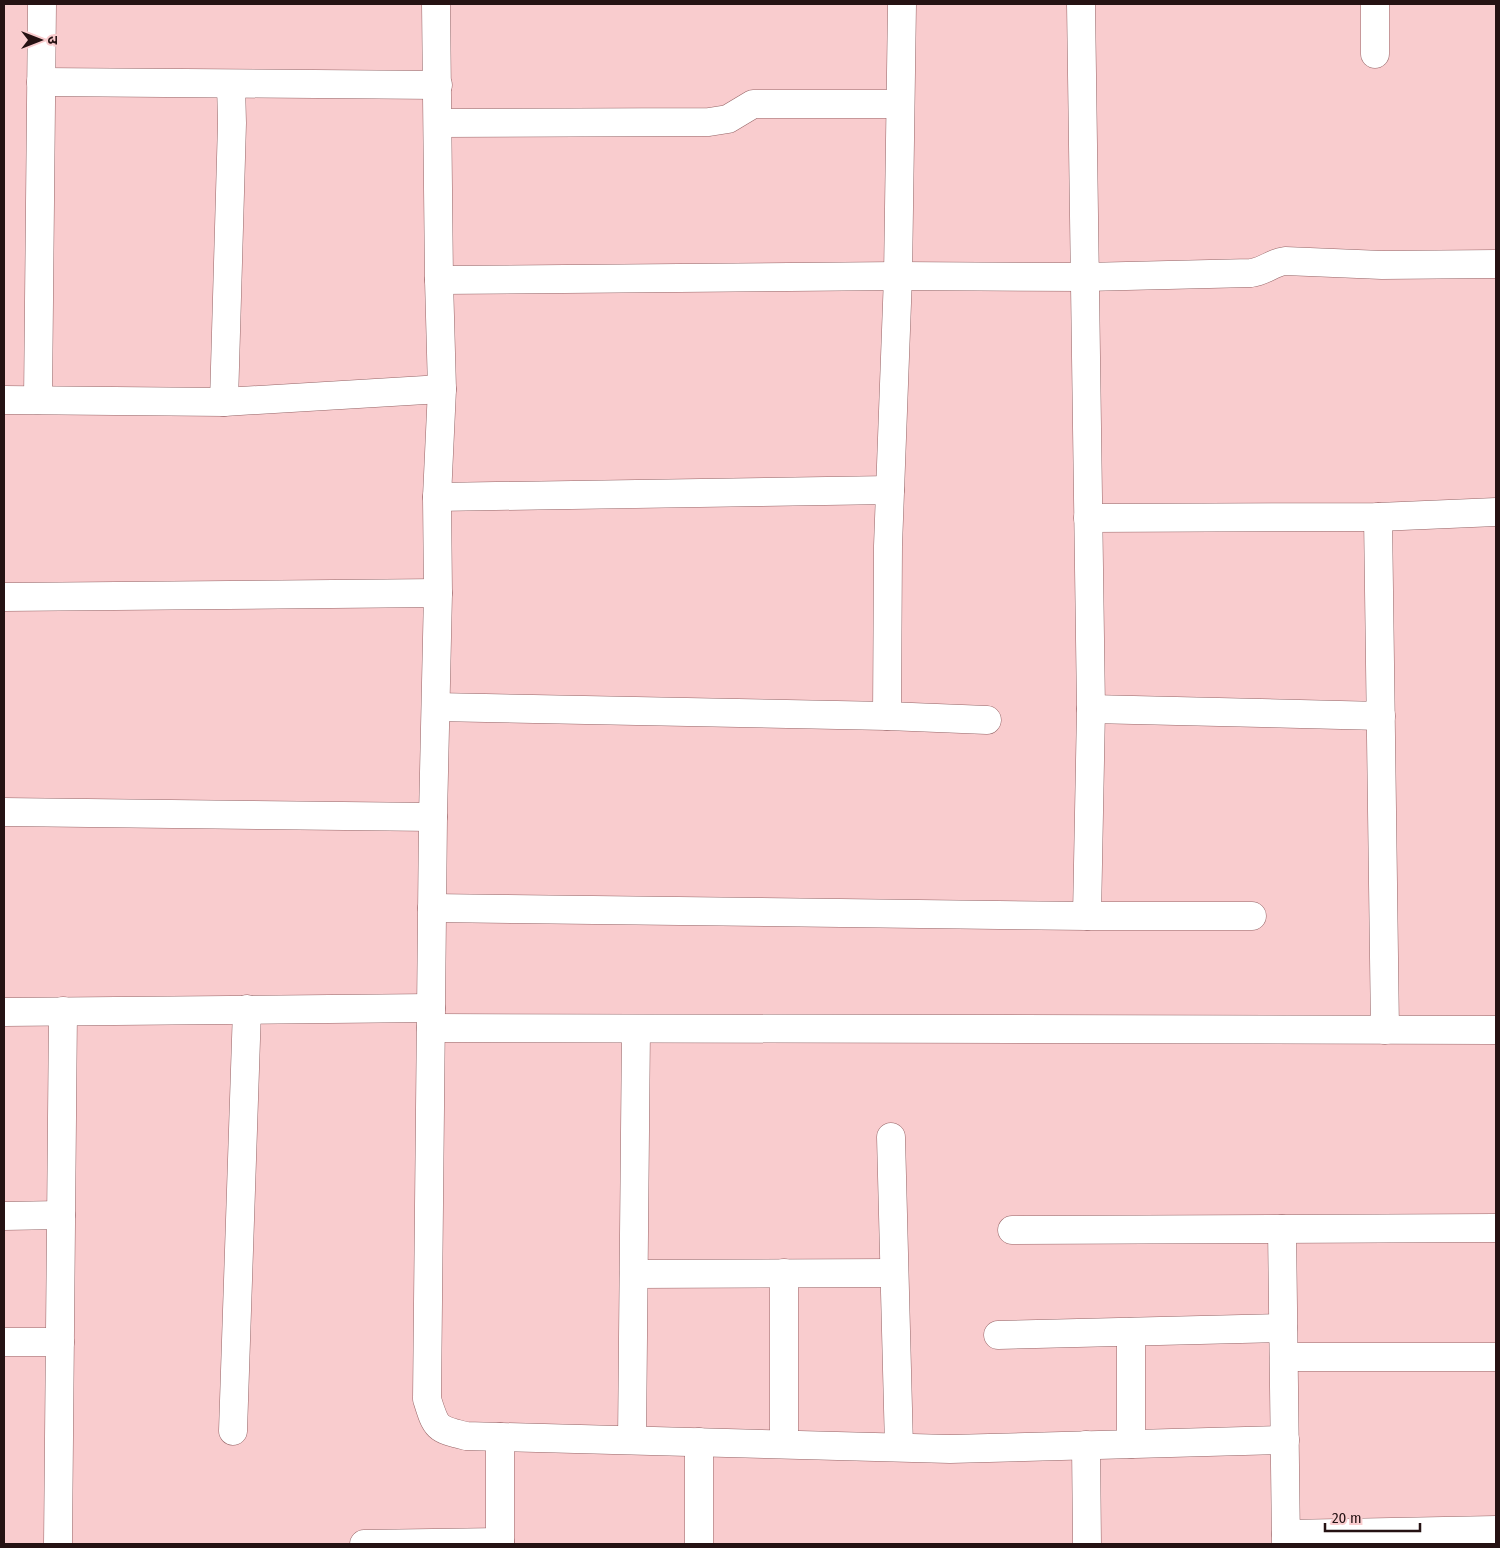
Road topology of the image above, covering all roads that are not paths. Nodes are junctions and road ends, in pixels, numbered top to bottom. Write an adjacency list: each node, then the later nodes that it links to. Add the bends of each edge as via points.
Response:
1 (42, 4): 7 (street)
2 (436, 4): 9 (street)
3 (902, 4): 10 (street)
4 (1081, 4): 14 (street)
5 (1375, 4): 6 (street)
6 (1375, 54)
7 (41, 82): 8 (street); 18 (street)
8 (231, 84): 9 (street); 19 (street)
9 (438, 85): 11 (street)
10 (900, 104): 11 (street, via 753,104 728,119 709,122); 13 (street)
11 (438, 123): 15 (street)
12 (1496, 264): 14 (street, via 1382,265 1285,261 1251,273)
13 (898, 276): 14 (street); 15 (street); 20 (street)
14 (1085, 277): 24 (street)
15 (439, 280): 16 (street)
16 (442, 389): 19 (street); 21 (street)
17 (4, 400): 18 (street)
18 (38, 400): 19 (street)
19 (224, 402)
20 (890, 490): 21 (street); 29 (street)
21 (437, 497): 25 (street)
22 (1496, 512): 23 (street)
23 (1378, 516): 24 (street); 30 (street)
24 (1088, 518): 28 (street)
25 (438, 594): 26 (street); 27 (street)
26 (4, 597)
27 (436, 707): 29 (street); 33 (street)
28 (1091, 709): 30 (street); 35 (street)
29 (887, 716): 31 (street)
30 (1381, 716): 42 (street)
31 (987, 720)
32 (4, 812): 33 (street)
33 (433, 817): 34 (street)
34 (432, 908): 35 (street); 40 (street)
35 (1087, 916): 36 (street)
36 (1252, 916)
37 (247, 1010): 38 (street); 40 (street); 60 (street)
38 (63, 1011): 39 (street); 45 (street)
39 (4, 1012)
40 (431, 1018): 41 (street); 61 (street, via 427,1399 434,1422 444,1431 466,1436)
41 (636, 1029): 42 (street); 51 (street)
42 (1385, 1030): 43 (street)
43 (1496, 1030)
44 (891, 1137): 50 (street)
45 (61, 1215): 46 (street); 57 (street)
46 (4, 1216)
47 (1496, 1228): 48 (street)
48 (1282, 1229): 49 (street); 53 (street)
49 (1012, 1230)
50 (894, 1273): 52 (street); 68 (street)
51 (634, 1274): 52 (street); 62 (street)
52 (784, 1274): 65 (street)
53 (1283, 1328): 54 (street); 58 (street)
54 (1131, 1332): 55 (street); 66 (street)
55 (998, 1335)
56 (4, 1342): 57 (street)
57 (60, 1342): 72 (street)
58 (1284, 1357): 59 (street); 63 (street)
59 (1496, 1357)
60 (233, 1431)
61 (500, 1437): 62 (street); 71 (street)
62 (632, 1440): 64 (street)
63 (1285, 1440): 66 (street); 70 (street)
64 (699, 1442): 65 (street); 74 (street)
65 (784, 1444): 68 (street)
66 (1132, 1444): 67 (street)
67 (1086, 1445): 68 (street); 75 (street)
68 (898, 1447)
69 (1496, 1530): 70 (street)
70 (1286, 1539)
71 (500, 1543): 73 (street)
72 (58, 1544)
73 (364, 1544)
74 (699, 1544)
75 (1087, 1544)

